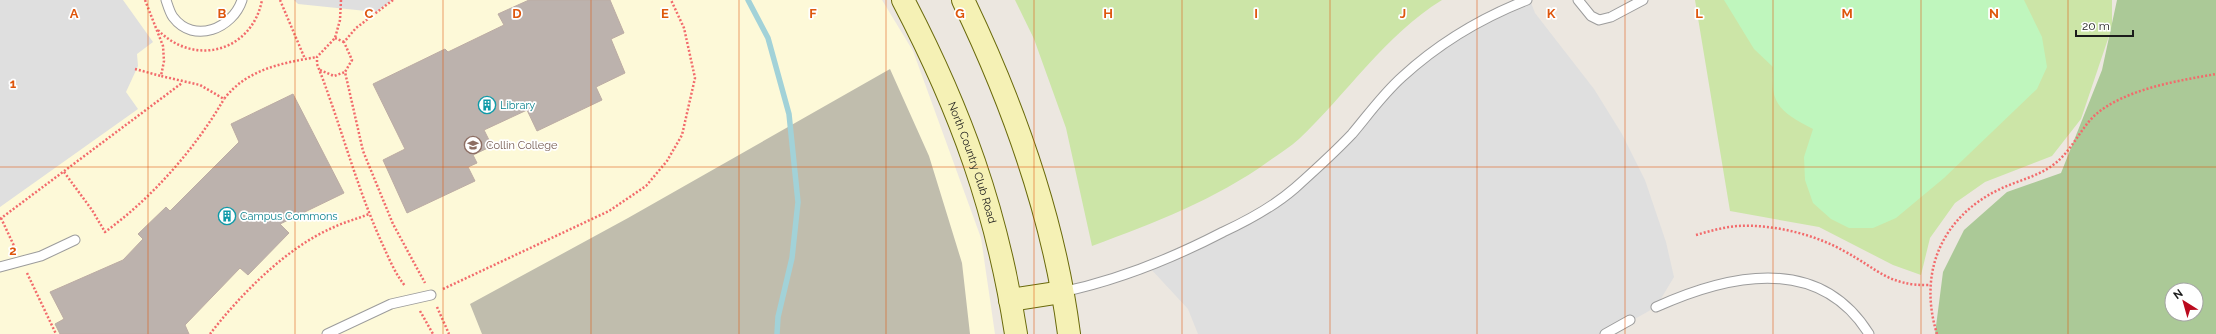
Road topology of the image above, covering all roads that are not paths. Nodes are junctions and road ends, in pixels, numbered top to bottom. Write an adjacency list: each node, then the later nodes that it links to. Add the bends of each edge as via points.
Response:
1 (166, 0): 2 (lane, via 172,17 180,24 198,31 217,29 225,24 238,10)
2 (242, 0)
3 (903, 0): 12 (main road, North Country Club Road, via 943,78 966,136 989,206)
4 (963, 0): 10 (main road, via 1002,84 1022,139 1053,245)
5 (1527, 0): 10 (lane, via 1472,26 1426,57 1384,95 1340,146 1276,204 1156,264 1100,285)
6 (1578, 0): 7 (lane, via 1591,16 1599,20 1611,17)
7 (1643, 0)
8 (75, 240): 9 (lane, via 22,263)
9 (0, 267)
10 (1062, 292): 12 (main road); 17 (main road)
11 (432, 295): 15 (lane, via 391,304)
12 (1010, 300): 16 (main road, North Country Club Road)
13 (1656, 307): 19 (lane, via 1741,280 1780,277 1806,283 1828,293 1854,314)
14 (1630, 320): 18 (lane)
15 (327, 334)
16 (1016, 334)
17 (1069, 334)
18 (1605, 334)
19 (1869, 334)

